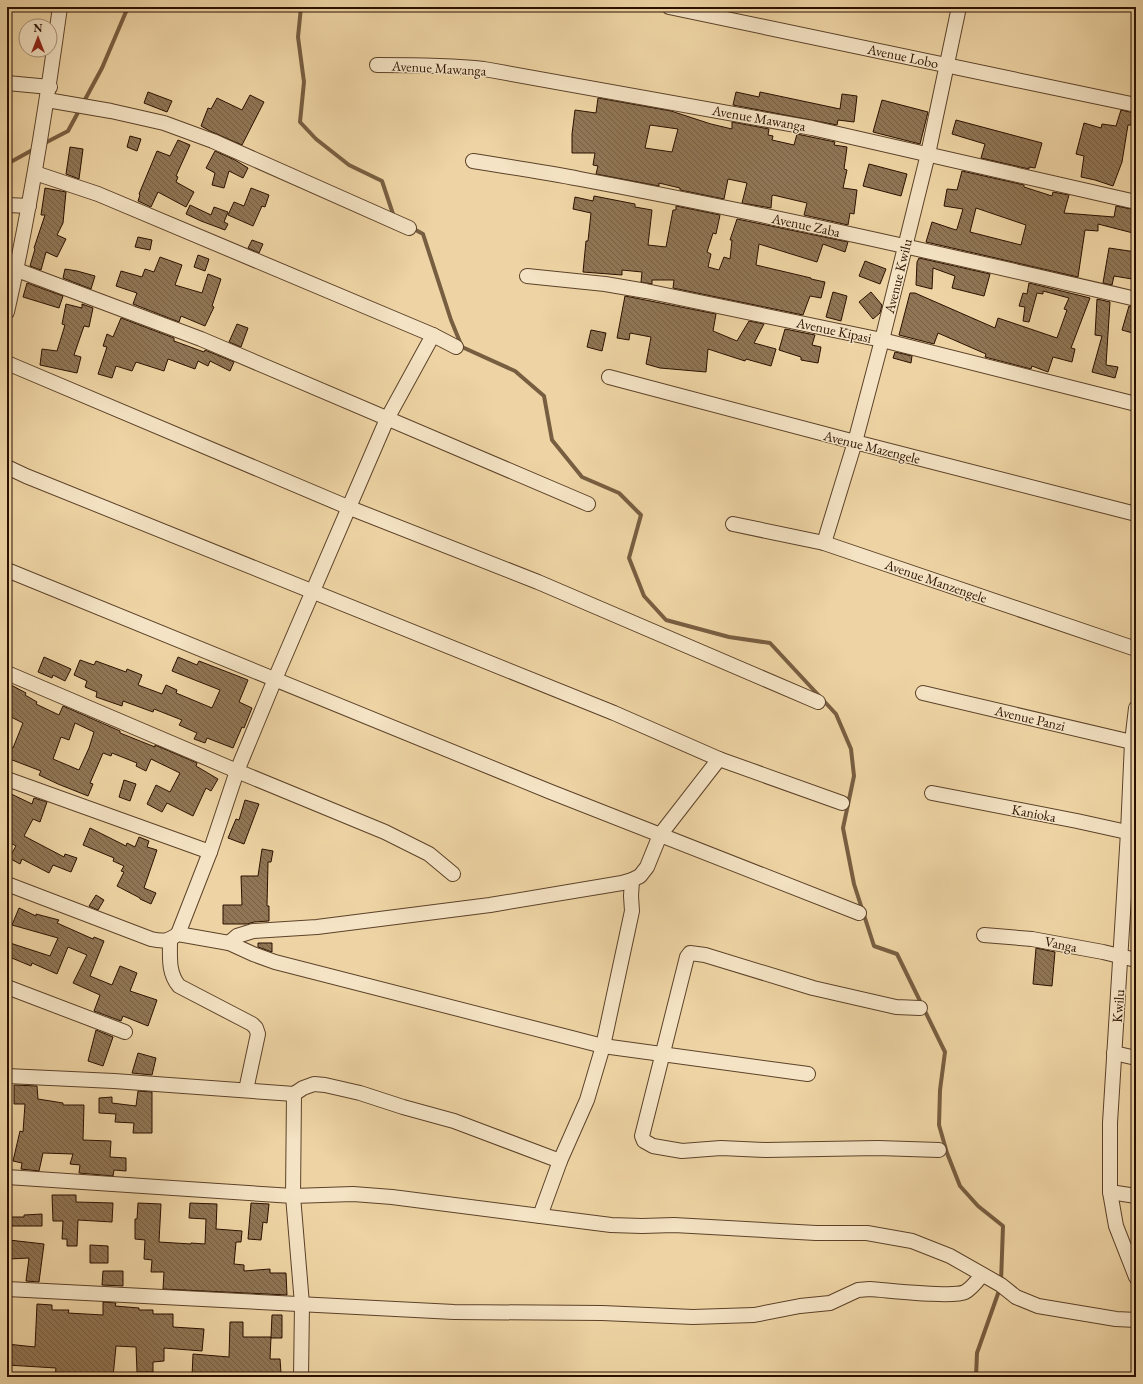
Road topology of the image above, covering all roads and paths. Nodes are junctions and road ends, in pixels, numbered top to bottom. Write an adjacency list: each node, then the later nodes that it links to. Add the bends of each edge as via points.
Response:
1 (60, 7): 7 (street)
2 (669, 7): 5 (street, Avenue Lobo)
3 (959, 7): 5 (street, Avenue Kwilu)
4 (377, 65): 9 (street, Avenue Mawanga, via 458,66 506,73 812,128)
5 (948, 65): 8 (street, Avenue Lobo); 9 (street, Avenue Kwilu)
6 (7, 83): 7 (street)
7 (49, 93): 11 (street); 15 (street, via 164,123 213,141)
8 (1136, 105)
9 (928, 154): 12 (street, Avenue Mawanga); 16 (street, Avenue Kwilu)
10 (473, 161): 16 (street, Avenue Zaba, via 580,179)
11 (35, 173): 14 (street); 21 (street, via 105,197)
12 (1136, 202)
13 (7, 204): 14 (street)
14 (29, 206): 17 (street)
15 (409, 228)
16 (905, 246): 19 (street, Avenue Zaba); 22 (street, Avenue Kwilu)
17 (17, 270): 20 (street); 27 (street, via 201,339)
18 (527, 276): 22 (street, Avenue Kipasi, via 646,291)
19 (1136, 298)
20 (7, 312)
21 (433, 335): 23 (street); 27 (street)
22 (882, 340): 26 (street, Avenue Kipasi); 28 (street, Avenue Kwilu)
23 (456, 347)
24 (7, 363): 31 (street)
25 (609, 377): 28 (street, Avenue Mazengele)
26 (1136, 404)
27 (388, 419): 30 (street); 31 (street)
28 (856, 442): 32 (street, Avenue Mazengele); 34 (street, Avenue Kwilu)
29 (7, 467): 36 (street)
30 (588, 504)
31 (350, 508): 36 (street); 41 (street, via 538,582)
32 (1136, 514)
33 (733, 524): 34 (street, Avenue Manzengele)
34 (824, 543): 37 (street, Avenue Manzengele)
35 (7, 570): 39 (street)
36 (313, 592): 39 (street); 44 (street, via 614,713)
37 (1136, 650)
38 (7, 673): 45 (street)
39 (275, 679): 45 (street); 50 (street)
40 (923, 693): 43 (street, Avenue Panzi)
41 (818, 702)
42 (1136, 708): 43 (street, Kwilu)
43 (1134, 743): 49 (street, Kwilu)
44 (719, 759): 48 (street); 50 (street)
45 (237, 771): 51 (street); 52 (street, via 385,832 429,854)
46 (7, 779): 51 (street)
47 (932, 793): 49 (street, Kanioka)
48 (842, 802)
49 (1132, 834): 59 (street, Kwilu)
50 (660, 835): 53 (street, via 647,867 640,876); 55 (street)
51 (210, 852): 57 (street)
52 (453, 874)
53 (632, 880): 58 (street, via 490,905 317,926 253,931 237,936); 64 (street, via 632,911)
54 (7, 884): 57 (street, via 151,939 161,941)
55 (859, 913)
56 (984, 935): 59 (street, Vanga, via 1032,939)
57 (174, 937): 58 (street); 70 (street, via 171,974 179,986 256,1028 258,1034)
58 (229, 943): 64 (street, via 274,962)
59 (1121, 957): 60 (street, Vanga); 65 (street, Kwilu)
60 (1136, 960)
61 (7, 987): 63 (street)
62 (920, 1008): 66 (street, via 896,1007 813,988 705,955 690,953)
63 (125, 1032)
64 (603, 1046): 66 (street); 73 (street, via 587,1100)
65 (1114, 1053): 67 (street); 75 (street, Kwilu)
66 (664, 1054): 68 (street); 72 (street, via 642,1136 644,1141 653,1146 682,1151 721,1148)
67 (1136, 1058)
68 (808, 1074)
69 (7, 1076): 70 (street)
70 (246, 1090): 71 (street)
71 (294, 1094): 73 (street, via 314,1084 360,1093 454,1121); 76 (street)
72 (939, 1150)
73 (560, 1161): 78 (street)
74 (7, 1177): 76 (street)
75 (1110, 1192): 77 (street); 79 (street, Kwilu, via 1116,1226)
76 (293, 1196): 78 (street, via 353,1194 392,1197); 82 (street)
77 (1136, 1196)
78 (540, 1216): 80 (street, via 611,1225 867,1233 912,1241 950,1256)
79 (1136, 1277)
80 (988, 1278): 82 (street, via 963,1293 944,1295 858,1290 830,1303 754,1315 693,1317 602,1313 454,1312); 83 (street, via 1016,1298 1038,1306)
81 (7, 1288): 82 (street)
82 (302, 1304): 84 (street)
83 (1136, 1320)
84 (301, 1377)

